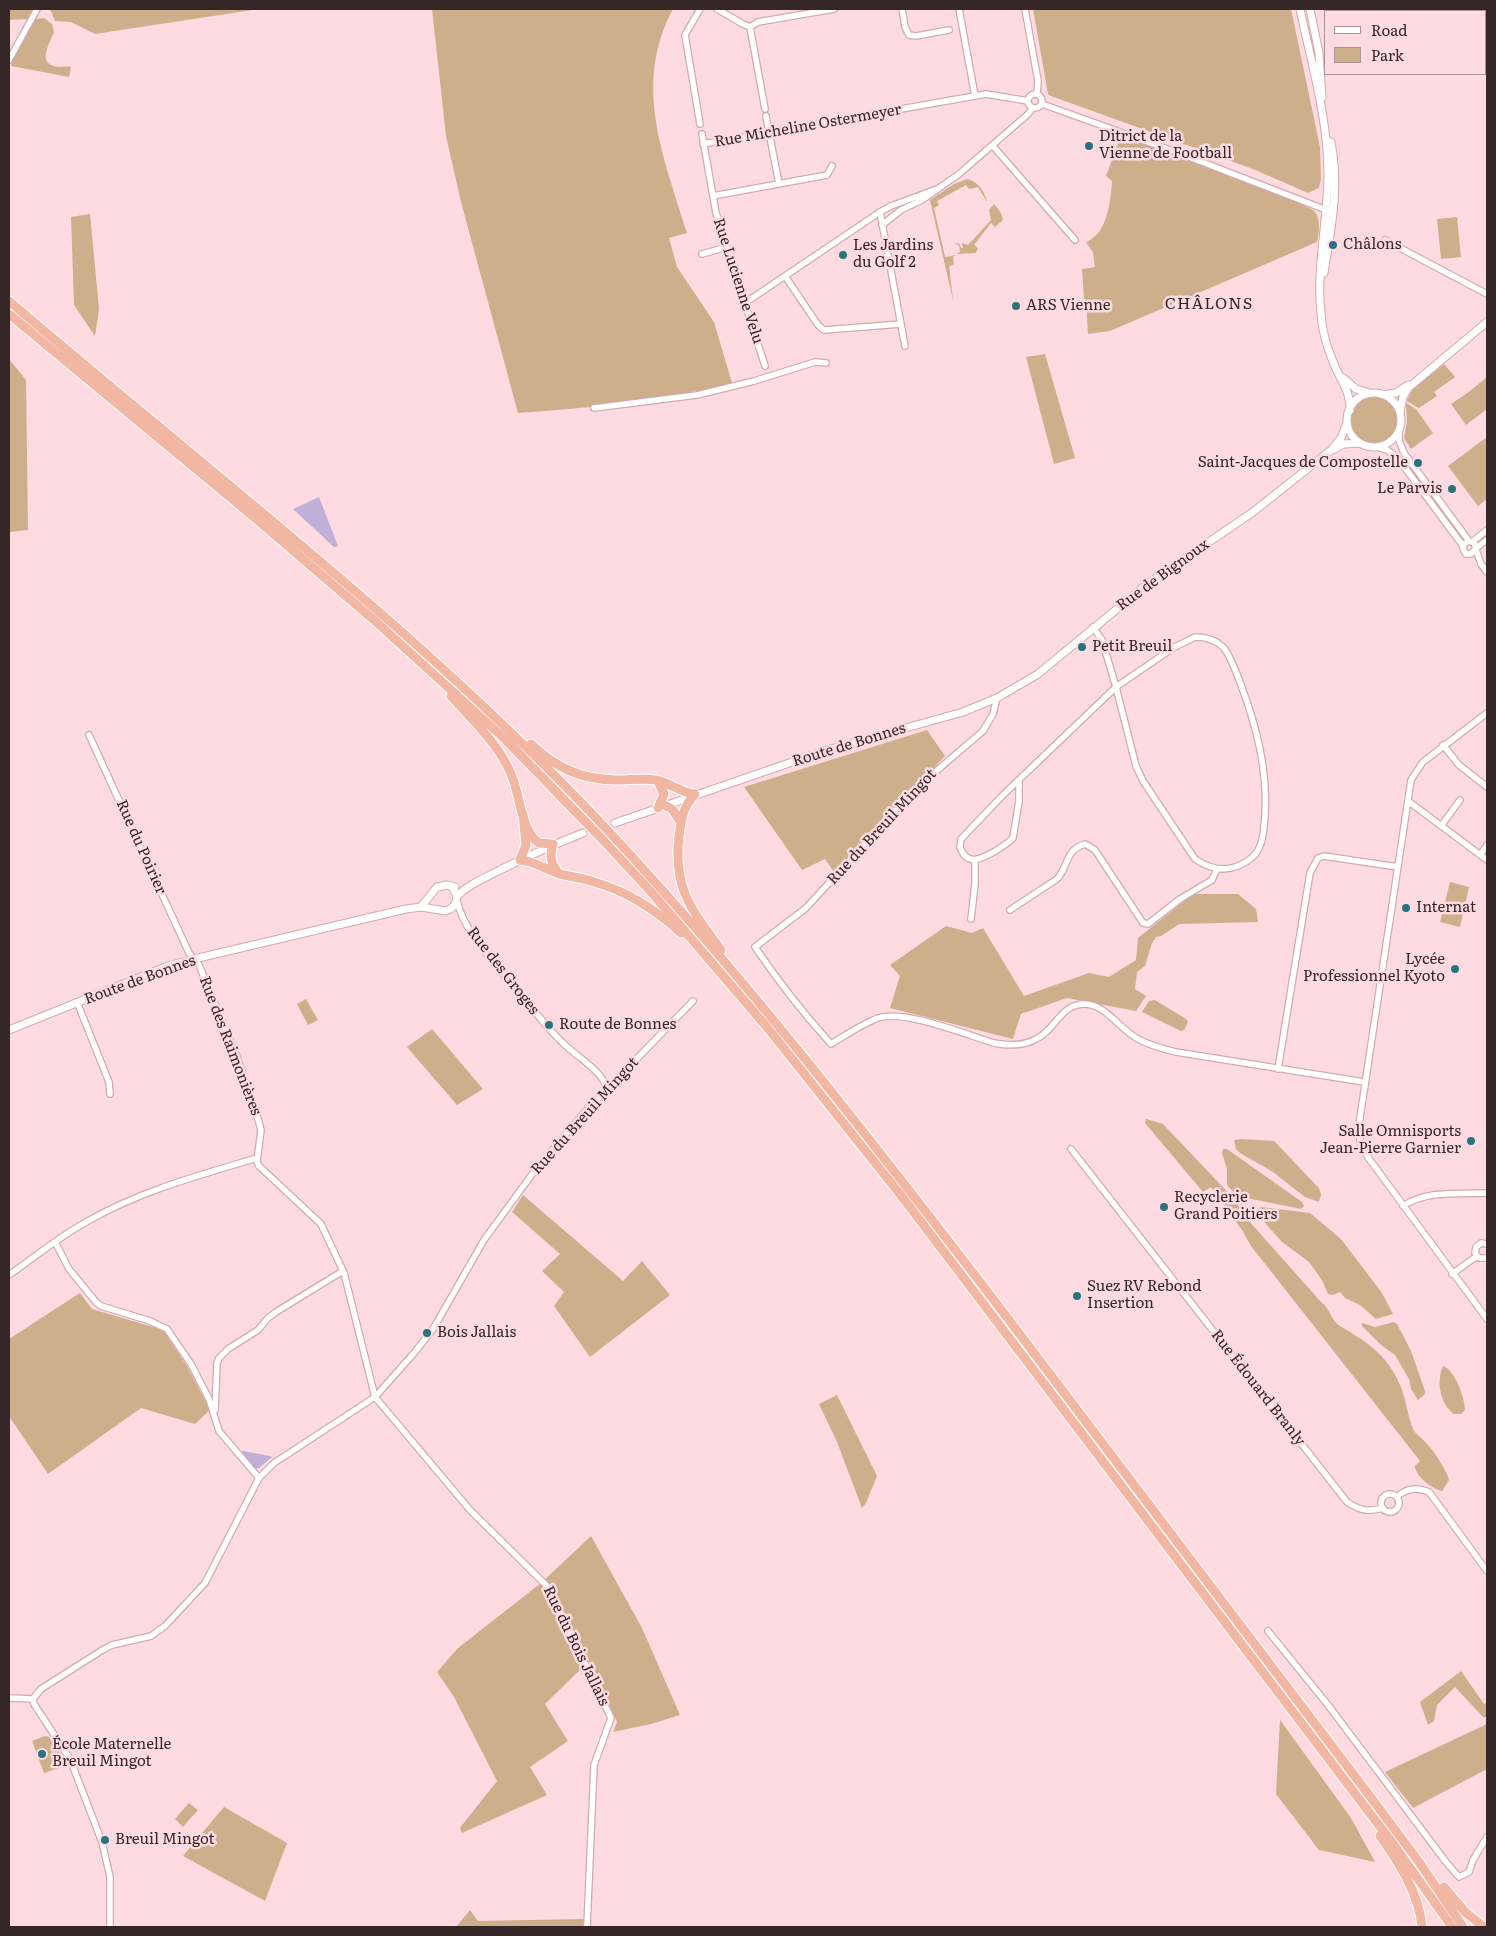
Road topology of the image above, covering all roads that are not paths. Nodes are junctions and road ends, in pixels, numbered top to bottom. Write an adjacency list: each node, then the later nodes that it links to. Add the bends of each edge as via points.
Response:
1 (37, 9): 14 (street)
2 (700, 9): 20 (street, via 685,35)
3 (717, 9): 11 (street)
4 (834, 9): 11 (street, via 758,22)
5 (902, 9): 12 (street, via 906,31 912,36)
6 (959, 9): 12 (street)
7 (1025, 9): 15 (street, via 1038,81)
8 (1300, 9): 13 (street)
9 (1305, 9): 13 (street)
10 (1310, 9): 13 (street)
11 (750, 27): 21 (street)
12 (962, 28): 16 (street)
13 (1312, 41): 29 (street, via 1327,145); 31 (street, via 1322,72 1323,99 1335,166)
14 (9, 60)
15 (1037, 94): 17 (street, via 1030,95); 18 (street)
16 (976, 96): 17 (street, Rue Micheline Ostermeyer, via 995,94); 21 (street, Rue Micheline Ostermeyer)
17 (1028, 101): 19 (street)
18 (1042, 104): 19 (street); 29 (street)
19 (1033, 108): 24 (street)
20 (700, 124)
21 (769, 132): 23 (street, Rue Micheline Ostermeyer); 26 (street)
22 (702, 134): 23 (street)
23 (704, 144): 28 (street, Rue Micheline Ostermeyer)
24 (992, 145): 27 (street); 33 (street)
25 (832, 166): 26 (street, via 827,175)
26 (778, 184): 28 (street)
27 (937, 189): 30 (street); 32 (street)
28 (713, 196): 35 (street, Rue Lucienne Velu)
29 (1325, 210): 31 (street); 39 (street)
30 (880, 212): 32 (street); 37 (street)
31 (1333, 213): 39 (street)
32 (882, 225): 44 (street)
33 (1075, 240)
34 (1385, 240): 38 (street)
35 (727, 246): 36 (street); 41 (street, Rue Lucienne Velu)
36 (702, 254)
37 (785, 276): 41 (street); 44 (street, via 820,328 829,331)
38 (1487, 294)
39 (1320, 298): 49 (street, via 1323,331)
40 (9, 301): 73 (highway, via 328,566)
41 (745, 303): 48 (street, Rue Lucienne Velu)
42 (9, 314): 69 (highway, via 315,568)
43 (1487, 322): 46 (street)
44 (900, 324): 45 (street)
45 (905, 346)
46 (1438, 362): 51 (street, via 1400,391); 54 (street, via 1406,392)
47 (826, 363): 52 (street, via 815,362 697,396)
48 (765, 366)
49 (1334, 366): 50 (street, via 1352,387); 53 (street, via 1347,391)
50 (1372, 394): 51 (street); 53 (street, via 1358,399)
51 (1381, 395): 54 (street, via 1394,402)
52 (594, 408)
53 (1350, 410): 55 (street)
54 (1400, 412): 56 (street)
55 (1348, 420): 57 (street, via 1350,431); 59 (street, Rue de Bignoux, via 1341,438)
56 (1399, 430): 58 (street, via 1390,442); 62 (street, via 1404,453)
57 (1360, 443): 58 (street); 59 (street, Rue de Bignoux, via 1344,444)
58 (1377, 447): 63 (street, via 1397,457)
59 (1330, 451): 68 (street, Rue de Bignoux, via 1253,512 1146,585)
60 (1487, 530): 62 (street)
61 (1487, 540): 64 (street)
62 (1470, 542): 63 (street); 64 (street)
63 (1463, 546): 65 (street)
64 (1476, 549): 65 (street); 66 (street)
65 (1468, 555): 66 (street)
66 (1481, 564): 67 (street)
67 (1487, 572)
68 (1093, 627): 70 (street, via 1102,640); 71 (street, Rue de Bignoux, via 1038,674)
69 (442, 681): 83 (highway, via 503,759 513,778); 109 (highway, via 506,740 598,835)
70 (1116, 687): 77 (street); 95 (street, via 1136,766 1143,781 1195,859); 95 (street, via 1195,637 1214,640 1228,654 1256,730 1266,796 1261,845 1254,856 1244,864)
71 (997, 698): 79 (street, Route de Bonnes, via 963,712 827,750); 113 (street, Rue du Breuil Mingot, via 993,714 982,731 912,791 806,908 755,946 796,1005 831,1044 878,1018 889,1016 927,1022 1004,1045 1037,1039 1070,1007 1092,1005 1138,1040 1176,1052)
72 (1487, 713): 75 (street)
73 (496, 717): 76 (highway, via 505,719 551,762 568,771 598,780); 108 (highway, via 611,834)
74 (89, 735): 107 (street, Rue du Poirier)
75 (1443, 745): 78 (street, via 1458,766); 81 (street, via 1416,770)
76 (658, 781): 79 (highway); 82 (highway, via 664,794)
77 (1019, 781): 92 (street, via 1014,836 1001,847); 92 (street, via 962,839 962,852)
78 (1487, 787)
79 (695, 794): 82 (street, Route de Bonnes); 84 (highway, via 684,808)
80 (1460, 800): 86 (street)
81 (1408, 801): 86 (street); 94 (street)
82 (661, 806): 84 (highway, via 677,814); 85 (street, Route de Bonnes)
83 (523, 814): 88 (highway, via 534,840); 91 (highway, via 526,845)
84 (680, 821): 108 (highway, via 679,876 692,909 722,951)
85 (616, 822)
86 (1441, 826): 90 (street)
87 (583, 833): 88 (street)
88 (553, 844): 91 (street); 96 (highway, via 551,861)
89 (1487, 845): 90 (street)
90 (1480, 855): 93 (street)
91 (520, 860): 96 (highway); 98 (street)
92 (975, 860): 106 (street)
93 (1487, 860)
94 (1398, 867): 113 (street, via 1324,856 1317,860 1310,873); 114 (street)
95 (1217, 869): 104 (street, via 1212,880 1148,924 1143,923 1095,850 1085,844 1072,852 1057,879)
96 (559, 874): 109 (highway, via 594,882 637,900 674,928)
97 (452, 887): 98 (street); 99 (street, via 437,887); 100 (street)
98 (466, 887): 100 (street)
99 (431, 895): 101 (street); 102 (street)
100 (457, 899): 103 (street); 105 (street, Rue des Groges)
101 (421, 907): 102 (street, Route de Bonnes); 107 (street, Route de Bonnes)
102 (436, 909): 103 (street)
103 (450, 910): 105 (street, Rue des Groges)
104 (1010, 910)
105 (460, 915): 115 (street, Rue des Groges, via 545,1025 597,1071)
106 (971, 919)
107 (194, 959): 111 (street, Route de Bonnes); 118 (street, Rue des Raimonières, via 237,1057 258,1119 261,1130)
108 (723, 960): 140 (highway, via 866,1134)
109 (717, 968): 138 (highway, via 900,1194)
110 (693, 1001): 115 (street, Rue du Breuil Mingot)
111 (77, 1002): 112 (street, Route de Bonnes); 116 (street, via 110,1082)
112 (9, 1030)
113 (1278, 1069): 114 (street)
114 (1364, 1082): 120 (street, via 1359,1138 1366,1156)
115 (608, 1089): 129 (street, Rue du Breuil Mingot, via 533,1173 484,1240 433,1329)
116 (110, 1094)
117 (1071, 1149): 133 (street, Rue Édouard Branly, via 1347,1502 1368,1512)
118 (256, 1158): 121 (street, via 128,1201 89,1220); 125 (street, via 259,1166 318,1220)
119 (1487, 1193): 120 (street, via 1427,1196)
120 (1403, 1206): 126 (street)
121 (55, 1242): 127 (street); 130 (street, via 69,1269 101,1306 167,1329 191,1364)
122 (1487, 1244): 123 (street, via 1476,1247)
123 (1477, 1256): 124 (street); 126 (street)
124 (1487, 1258)
125 (343, 1271): 129 (street); 130 (street, via 276,1312 258,1330 219,1358)
126 (1452, 1274): 128 (street)
127 (9, 1275)
128 (1487, 1319)
129 (376, 1397): 131 (street, Rue du Breuil Mingot, via 274,1463); 142 (street, Rue du Bois Jallais, via 470,1510 549,1588 611,1718 594,1765)
130 (214, 1415): 131 (street, via 218,1431)
131 (259, 1478): 137 (street, Rue du Breuil Mingot, via 205,1583 165,1626 151,1636 104,1649 41,1689)
132 (1397, 1497): 133 (street, via 1392,1494 1385,1496); 133 (street, via 1399,1503 1395,1510); 134 (street, via 1411,1489 1429,1492)
133 (1383, 1508)
134 (1487, 1571)
135 (1268, 1631): 139 (street, via 1459,1876 1469,1872)
136 (9, 1698): 137 (street)
137 (32, 1699): 141 (street, via 70,1759 102,1842 110,1877)
138 (1376, 1822): 143 (highway, via 1378,1833 1395,1857 1418,1903); 144 (highway)
139 (1487, 1838)
140 (1419, 1862): 145 (highway); 146 (highway, via 1428,1867 1465,1912)
141 (110, 1927)
142 (587, 1927)
143 (1422, 1927)
144 (1452, 1927)
145 (1463, 1927)
146 (1484, 1927)

